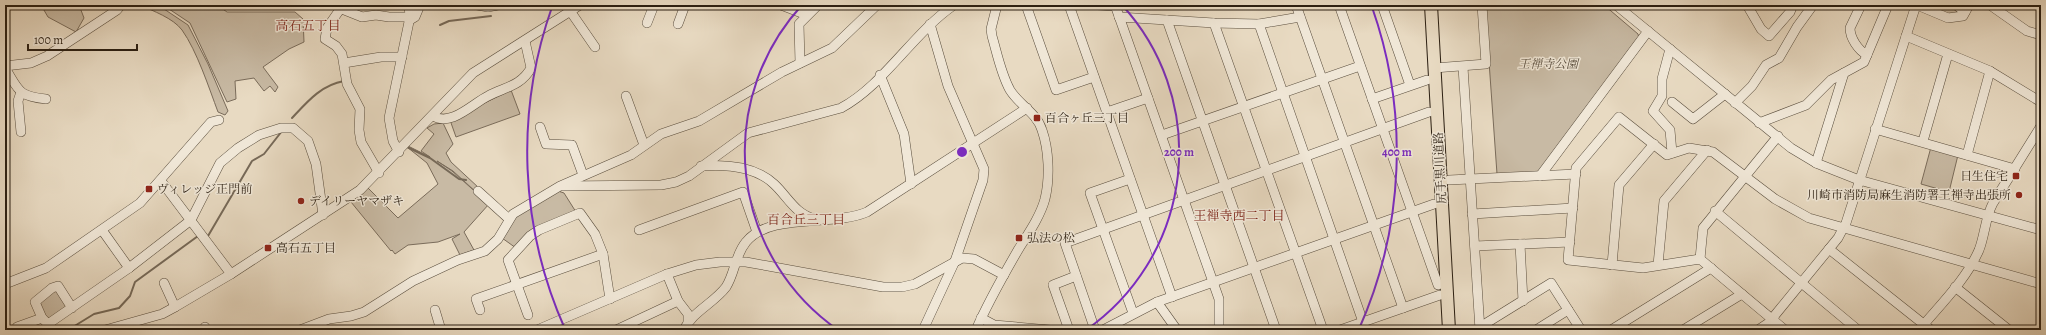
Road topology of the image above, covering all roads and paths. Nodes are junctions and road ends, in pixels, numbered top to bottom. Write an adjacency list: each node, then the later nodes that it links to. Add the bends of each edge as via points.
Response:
1 (121, 5): 60 (street, via 113,13 47,56 31,63)
2 (420, 5): 40 (street, via 415,18)
3 (478, 5): 4 (street)
4 (498, 5)
5 (580, 5): 35 (street)
6 (654, 5): 42 (street)
7 (685, 5): 44 (street)
8 (781, 5): 36 (street)
9 (818, 5): 36 (street)
10 (877, 5): 57 (street, via 832,48)
11 (954, 5): 45 (street)
12 (997, 5): 80 (street, via 991,29 992,36 1006,81)
13 (1026, 5): 65 (street, via 1056,90)
14 (1069, 5): 65 (street)
15 (1098, 5): 16 (street)
16 (1115, 5): 37 (street)
17 (1296, 5): 38 (street)
18 (1339, 5): 58 (street)
19 (1382, 5): 68 (street)
20 (1431, 5): 61 (main road, 尻手黒川道路)
21 (1482, 5): 59 (street, via 1486,64)
22 (1616, 5): 47 (street)
23 (1747, 5): 24 (street, via 1761,29 1769,36)
24 (1794, 5)
25 (1813, 5): 78 (street, via 1797,26 1779,58 1766,65 1752,86)
26 (1861, 5): 54 (street, via 1850,32 1858,47)
27 (1888, 5): 54 (street)
28 (1916, 5): 34 (street, via 1948,18 1963,16); 49 (street)
29 (1956, 5): 34 (street)
30 (1990, 5): 39 (street)
31 (2006, 5): 39 (street)
32 (411, 6): 40 (street)
33 (342, 7): 40 (street, via 362,17 376,14); 56 (street, via 327,28 325,39 339,49)
34 (1967, 8)
35 (569, 9): 50 (street); 51 (street)
36 (807, 15): 57 (street, via 799,24)
37 (1119, 17): 41 (street); 73 (street)
38 (1300, 17): 46 (street); 66 (street)
39 (2010, 17): 48 (street, via 2027,30)
40 (410, 19): 55 (street)
41 (1167, 20): 43 (street); 85 (street)
42 (648, 23)
43 (1214, 23): 46 (street); 79 (street)
44 (678, 24)
45 (930, 24): 64 (street); 96 (street, via 948,86)
46 (1258, 24): 70 (street)
47 (1648, 31): 52 (street); 112 (street)
48 (2041, 35)
49 (1906, 36): 53 (street); 89 (street)
50 (525, 41): 83 (street, via 473,73); 83 (street, via 531,68 526,77 517,84 488,96 464,112 445,119)
51 (595, 47)
52 (1670, 49): 71 (street); 101 (street, via 1662,79 1662,96 1654,111 1670,130)
53 (1948, 54): 62 (street); 94 (street)
54 (1867, 55): 63 (street, via 1864,62)
55 (402, 57): 56 (street, via 381,56); 100 (street, via 389,118 393,141)
56 (344, 63): 108 (street, via 347,84 360,109 358,130)
57 (800, 63): 98 (street, via 699,121 661,134)
58 (1360, 66): 66 (street); 75 (street)
59 (1463, 66): 61 (street); 114 (street)
60 (5, 67): 69 (street)
61 (1434, 68): 211 (main road, 尻手黒川道路)
62 (1990, 71): 77 (street); 102 (street)
63 (1844, 73): 86 (street, via 1831,80 1806,105); 104 (street)
64 (880, 75): 105 (street, via 852,102 841,108 748,133); 118 (street, via 904,134)
65 (1094, 77): 81 (street)
66 (1322, 79): 70 (street); 95 (street)
67 (1427, 80): 68 (street)
68 (1410, 85): 75 (street)
69 (21, 92): 74 (street, via 28,97); 91 (street, via 18,100)
70 (1283, 93): 79 (street); 103 (street)
71 (1725, 94): 76 (street, via 1693,119); 78 (street)
72 (626, 96): 98 (street)
73 (1148, 98): 81 (street); 92 (street)
74 (46, 99)
75 (1372, 99): 90 (street)
76 (1672, 102)
77 (2041, 102)
78 (1735, 103): 86 (street)
79 (1243, 106): 85 (street); 107 (street)
80 (1026, 108): 96 (street); 159 (street, via 1037,118 1042,128 1048,177 1045,199 1038,215)
81 (1107, 112): 113 (street)
82 (1429, 112): 90 (street)
83 (433, 116): 100 (street)
84 (219, 120): 117 (street, via 210,122)
85 (1202, 121): 92 (street); 120 (street)
86 (1759, 123): 93 (street)
87 (540, 126): 110 (street, via 546,144 572,145)
88 (2041, 126): 106 (street)
89 (1875, 129): 94 (street); 116 (street)
90 (1382, 130): 95 (street); 125 (street)
91 (20, 132)
92 (1162, 135): 122 (street)
93 (1778, 136): 104 (street, via 1791,148); 111 (street)
94 (1923, 141): 102 (street)
95 (1344, 143): 103 (street); 134 (street)
96 (974, 144): 118 (street); 149 (street, via 984,169 983,180)
97 (1654, 144): 101 (street, via 1667,155); 109 (street, via 1619,117 1576,168); 151 (street, via 1620,185)
98 (644, 145): 110 (street, via 631,155)
99 (1707, 150): 101 (street, via 1689,148); 111 (street, via 1723,158); 152 (street, via 1664,201)
100 (399, 152): 108 (street)
101 (1672, 153)
102 (1966, 154): 106 (street)
103 (1305, 157): 107 (street); 141 (street)
104 (1816, 163): 116 (street)
105 (701, 166): 119 (street, via 676,182); 133 (street, via 730,166 756,172 775,185 800,214)
106 (2014, 169): 129 (street)
107 (1266, 171): 120 (street); 147 (street)
108 (379, 173): 130 (street, via 360,190)
109 (1576, 174): 112 (street); 124 (street)
110 (583, 175): 119 (street)
111 (1745, 175): 126 (street); 135 (street, via 1775,199 1809,218)
112 (1540, 176): 114 (street)
113 (1130, 179): 127 (street); 136 (street, via 1090,193)
114 (1470, 179): 115 (street); 128 (street)
115 (1449, 180)
116 (1859, 180): 129 (street); 135 (street)
117 (161, 181): 132 (street); 137 (street, via 140,203)
118 (911, 184): 133 (street, via 885,202 857,216)
119 (560, 186): 131 (street)
120 (1225, 186): 122 (street); 155 (street)
121 (478, 191): 131 (street)
122 (1184, 200): 127 (street); 162 (street)
123 (1434, 204): 125 (street)
124 (1573, 208): 128 (street); 142 (street)
125 (1412, 211): 134 (street); 167 (street)
126 (1715, 211): 148 (street, via 1703,228); 165 (street)
127 (1143, 214): 136 (street); 171 (street)
128 (1472, 214): 144 (street)
129 (1987, 214): 139 (street); 153 (street, via 1979,249)
130 (323, 215): 132 (street, via 316,164 310,145 293,128 281,128 260,135 220,163); 157 (street)
131 (509, 218): 195 (street, via 498,239 485,251 458,260 414,281 364,312 329,319)
132 (191, 220): 154 (street); 157 (street)
133 (820, 220): 140 (street, via 772,225)
134 (1373, 225): 141 (street); 178 (street)
135 (1843, 228): 145 (street); 153 (street)
136 (1103, 229): 160 (street, via 1065,243); 182 (street)
137 (102, 230): 154 (street); 163 (street, via 46,268)
138 (639, 230): 140 (street, via 743,192)
139 (2041, 230)
140 (757, 232): 150 (street, via 746,243)
141 (1335, 240): 147 (street); 188 (street)
142 (1570, 242): 143 (street); 151 (street, via 1568,260)
143 (1520, 244): 144 (street); 174 (street)
144 (1474, 246): 193 (street)
145 (1829, 249): 165 (street); 191 (street)
146 (603, 254): 164 (street); 164 (street, via 595,234 580,213 539,230 508,260); 172 (street)
147 (1296, 254): 155 (street); 209 (street)
148 (1700, 258): 152 (street); 156 (street)
149 (955, 260): 150 (street, via 915,284 902,287 883,287); 159 (street, via 974,259); 200 (street)
150 (736, 261): 158 (street, via 696,265); 187 (street, via 726,286)
151 (1612, 265): 152 (street, via 1643,268)
152 (1658, 265)
153 (1971, 265): 166 (street); 168 (street)
154 (129, 268): 177 (street)
155 (1254, 268): 162 (street); 208 (street)
156 (1711, 268): 169 (street); 214 (street)
157 (231, 274): 176 (street)
158 (667, 274): 172 (street); 173 (street)
159 (1004, 275): 185 (street)
160 (1076, 276): 203 (street, via 1053,284); 204 (street)
161 (164, 283): 176 (street)
162 (1213, 283): 171 (street); 207 (street, via 1219,299)
163 (5, 284)
164 (517, 284): 180 (street, via 476,299); 183 (street)
165 (1801, 284): 186 (street); 218 (street)
166 (2041, 284)
167 (1438, 285)
168 (1955, 287): 191 (street); 219 (street)
169 (1742, 294): 186 (street); 215 (street)
170 (1440, 295): 178 (street)
171 (1172, 297): 175 (street)
172 (610, 300): 197 (street)
173 (678, 301): 187 (street, via 688,314); 198 (street)
174 (1523, 301): 181 (street, via 1551,283); 193 (street)
175 (1157, 302): 182 (street); 206 (street)
176 (175, 307): 194 (street, via 162,314)
177 (72, 308): 184 (street, via 48,324); 184 (street, via 58,286 52,288 35,302)
178 (1403, 308): 188 (street)
179 (435, 310): 196 (street)
180 (480, 310)
181 (1568, 310): 212 (street); 213 (street)
182 (1133, 313): 205 (street)
183 (528, 315)
184 (42, 318): 189 (street)
185 (981, 318): 190 (street); 201 (street)
186 (1773, 320): 216 (street); 217 (street)
187 (688, 321): 199 (street)
188 (1364, 322): 210 (street)
189 (17, 327)
190 (994, 328): 192 (street)
191 (1925, 328)
192 (1019, 329): 202 (street)
193 (1480, 329)
194 (105, 330)
195 (300, 330)
196 (441, 330)
197 (537, 330)
198 (616, 330)
199 (684, 330)
200 (923, 330)
201 (976, 330)
202 (1050, 330)
203 (1069, 330)
204 (1095, 330)
205 (1104, 330)
206 (1177, 330)
207 (1219, 330)
208 (1276, 330)
209 (1322, 330)
210 (1340, 330)
211 (1449, 330)
212 (1536, 330)
213 (1581, 330)
214 (1611, 330)
215 (1683, 330)
216 (1758, 330)
217 (1785, 330)
218 (1858, 330)
219 (2008, 330)

